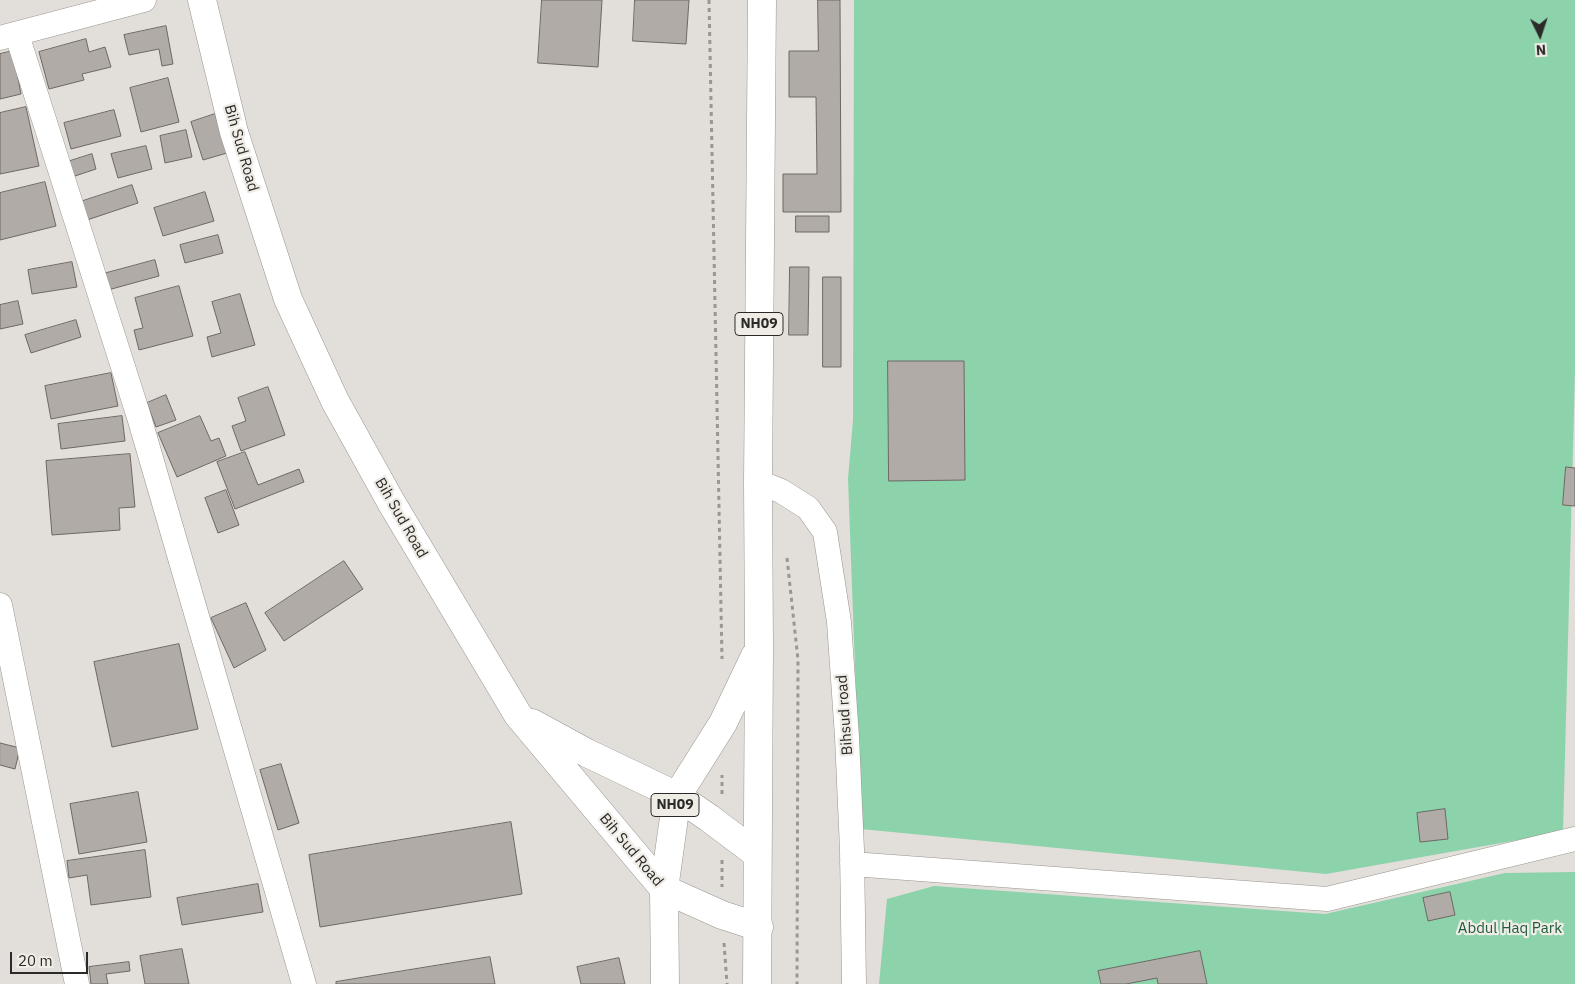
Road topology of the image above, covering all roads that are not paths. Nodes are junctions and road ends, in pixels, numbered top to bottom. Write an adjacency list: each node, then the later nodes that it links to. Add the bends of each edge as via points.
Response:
1 (144, 0): 4 (street)
2 (202, 0): 8 (main road, Bih Sud Road, via 234,132 288,299 335,401)
3 (762, 0): 5 (main road, NH09)
4 (8, 36): 16 (street, via 139,417)
5 (758, 482): 7 (main road, NH09); 12 (street, Bihsud road, via 781,491 808,508 824,532 839,622)
6 (0, 605): 15 (street)
7 (759, 648): 9 (main road, NH09, via 723,723); 11 (main road, NH09)
8 (518, 715): 9 (main road); 13 (main road, Bih Sud Road)
9 (676, 796): 11 (main road); 13 (main road, NH09)
10 (1575, 839): 12 (street, via 1327,899)
11 (757, 854): 14 (main road, NH09)
12 (852, 864): 19 (street, Bihsud road)
13 (664, 889): 14 (main road, Bih Sud Road); 17 (main road, NH09)
14 (758, 927): 18 (main road, NH09)
15 (77, 984)
16 (304, 984)
17 (665, 984)
18 (757, 984)
19 (854, 984)

